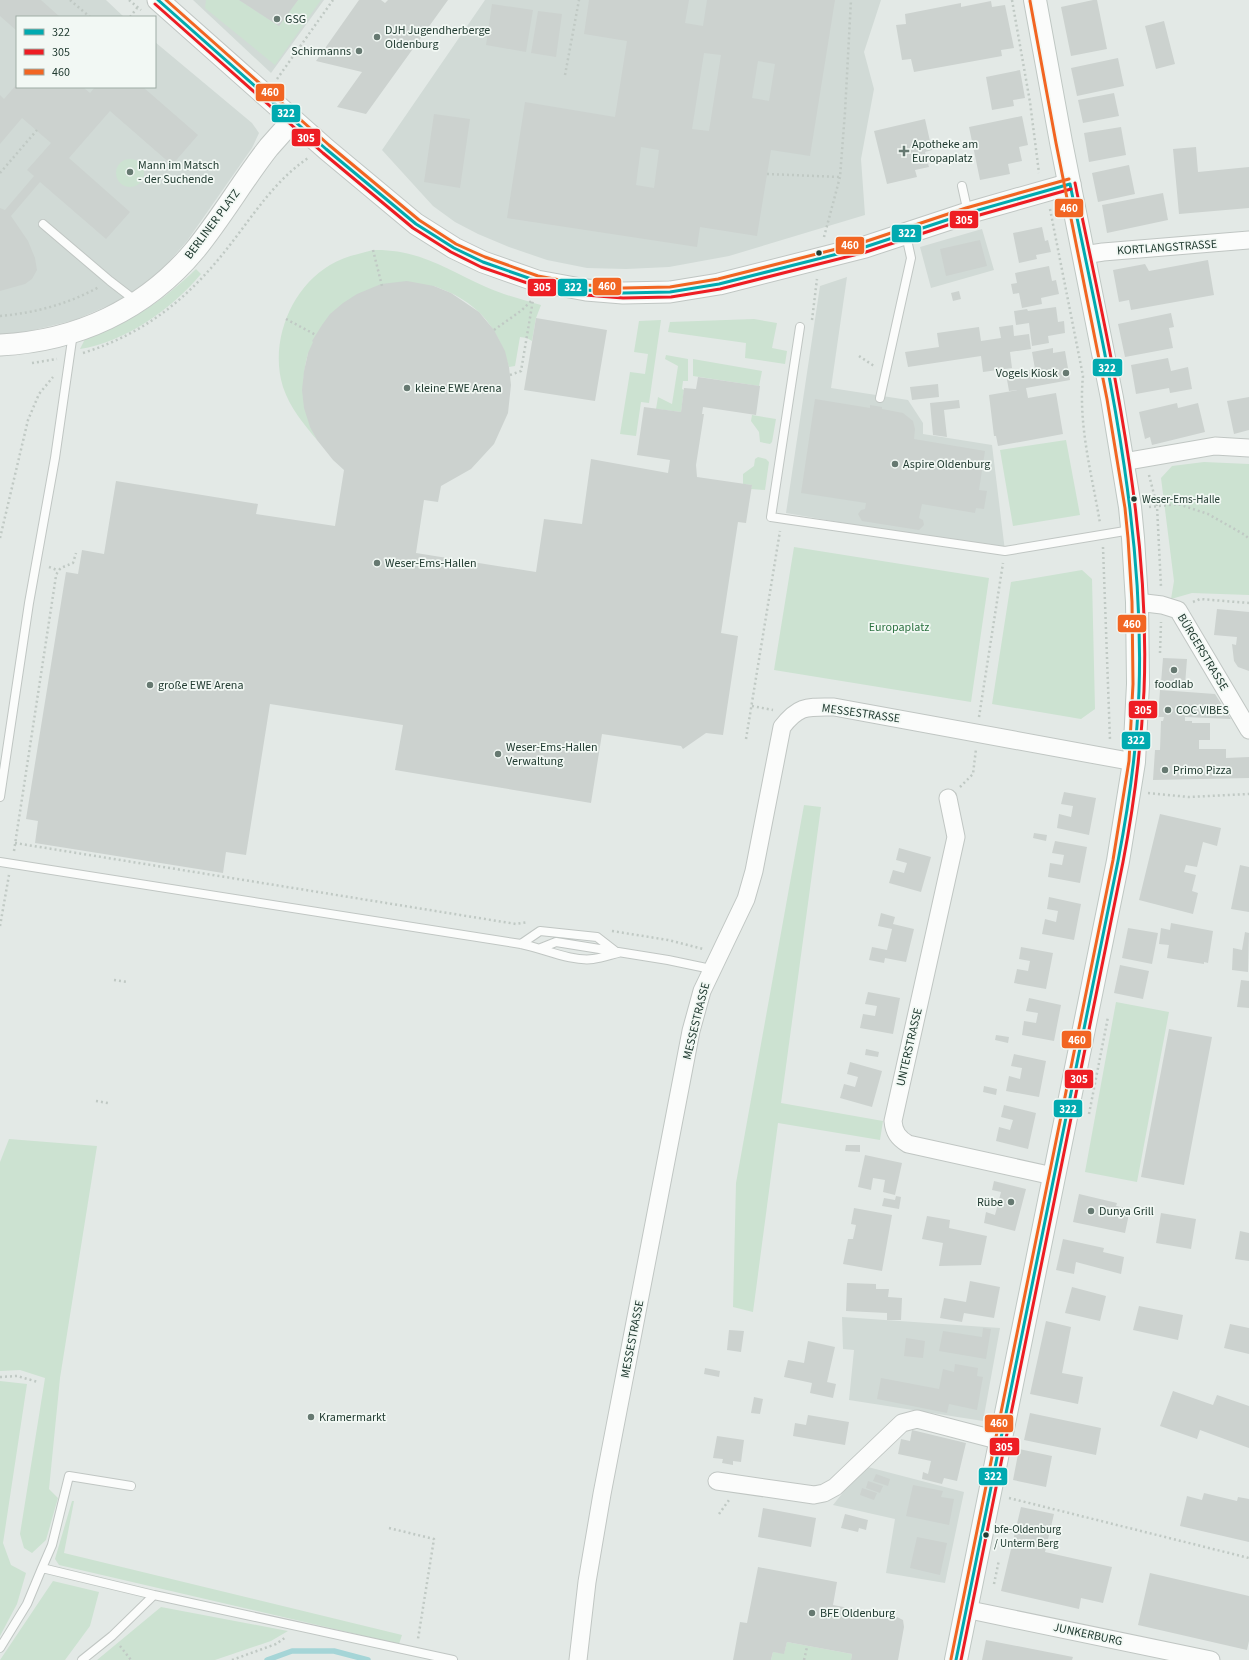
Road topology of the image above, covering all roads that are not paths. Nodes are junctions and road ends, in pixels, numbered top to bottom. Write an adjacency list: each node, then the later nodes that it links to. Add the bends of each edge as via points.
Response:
1 (1035, 0): 4 (main road)
2 (150, 6): 3 (street)
3 (293, 120): 8 (street, via 430,234 483,262 537,281 586,290 623,293 670,292 719,284); 11 (street, BERLINER PLATZ, via 269,147 194,251 164,281)
4 (1070, 184): 6 (street); 10 (main road)
5 (962, 186): 6 (lane)
6 (968, 213): 8 (street)
7 (43, 224): 11 (lane)
8 (906, 234): 15 (lane, via 911,258)
9 (1249, 240): 10 (street, KORTLANGSTRASSE)
10 (1084, 255): 17 (main road)
11 (137, 302): 13 (street, BERLINER PLATZ, via 118,314)
12 (800, 327): 18 (lane, via 771,517 1005,551)
13 (73, 334): 14 (street, BERLINER PLATZ); 22 (lane)
14 (0, 345)
15 (880, 398)
16 (1249, 448): 17 (street, via 1215,446)
17 (1123, 462): 18 (main road)
18 (1132, 530): 19 (main road)
19 (1137, 602): 20 (street, BÜRGERSTRASSE, via 1170,607); 21 (main road, via 1138,684)
20 (1249, 730)
21 (1134, 762): 28 (street, MESSESTRASSE, via 834,707 810,707 793,713 782,727 754,871 746,899); 29 (main road, via 1143,792 1116,869)
22 (0, 797)
23 (948, 798): 29 (street, UNTERSTRASSE, via 956,837 893,1121 894,1129 897,1136 908,1144)
24 (0, 862): 25 (lane)
25 (520, 944): 26 (lane); 27 (lane, via 540,930 597,937)
26 (541, 948): 27 (lane, via 556,942); 27 (lane, via 554,954 592,959)
27 (618, 953): 28 (lane)
28 (711, 969): 39 (street, MESSESTRASSE, via 691,1031 649,1249 602,1494 587,1582)
29 (1053, 1176): 30 (main road)
30 (1001, 1440): 31 (street, via 917,1419 902,1423 835,1487 824,1492 814,1495); 35 (main road, via 1001,1494)
31 (717, 1481)
32 (131, 1486): 33 (lane, via 69,1476 52,1545)
33 (42, 1568): 34 (lane); 36 (lane, via 27,1604)
34 (154, 1595): 37 (lane, via 112,1636); 38 (lane)
35 (974, 1611): 40 (main road); 41 (street, JUNKERBURG)
36 (0, 1648)
37 (82, 1660)
38 (453, 1660)
39 (578, 1660)
40 (956, 1660)
41 (1211, 1660)

